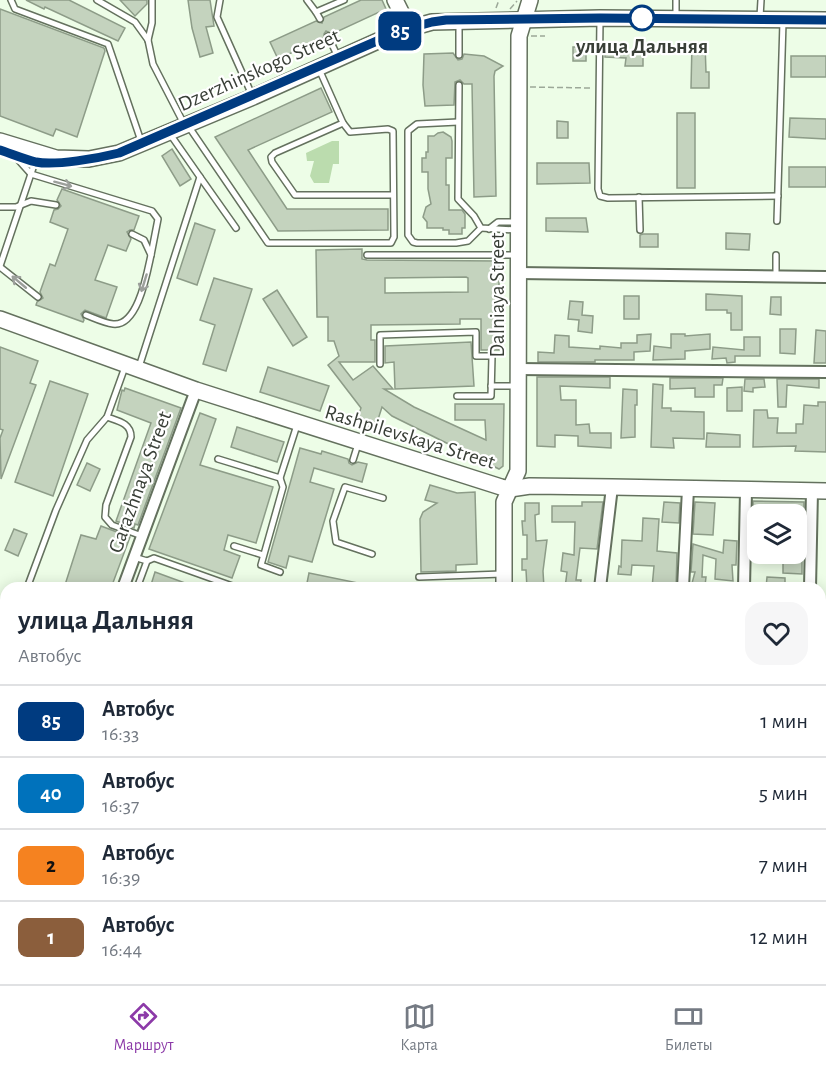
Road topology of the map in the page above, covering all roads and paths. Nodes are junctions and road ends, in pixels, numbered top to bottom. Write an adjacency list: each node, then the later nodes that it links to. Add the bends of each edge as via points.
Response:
1 (11, 0): 41 (lane, via 15,9 108,44)
2 (97, 0): 28 (lane, via 135,22)
3 (152, 0): 28 (lane)
4 (220, 0): 35 (lane, via 217,17)
5 (307, 0): 15 (lane)
6 (344, 0): 15 (lane)
7 (395, 0): 24 (street)
8 (499, 0): 13 (path)
9 (517, 0): 14 (path)
10 (530, 0): 19 (street, Dalniaya Street)
11 (676, 0): 17 (lane)
12 (760, 0): 20 (lane)
13 (496, 9)
14 (509, 10)
15 (316, 12): 18 (lane)
16 (600, 18): 17 (street, Dzerzhinskogo Street); 19 (street, Dzerzhinskogo Street); 34 (lane)
17 (676, 18): 20 (street, Dzerzhinskogo Street)
18 (320, 19)
19 (524, 19): 21 (street, Dzerzhinskogo Street); 55 (street, Dalniaya Street, via 519,36)
20 (760, 19): 22 (street, Dzerzhinskogo Street)
21 (459, 20): 24 (street, Dzerzhinskogo Street); 29 (lane)
22 (783, 20): 23 (street, Dzerzhinskogo Street); 49 (lane)
23 (826, 20)
24 (409, 28): 30 (street, Dzerzhinskogo Street)
25 (328, 36): 30 (lane)
26 (530, 36): 27 (path)
27 (545, 36)
28 (148, 40): 38 (lane, via 153,64)
29 (459, 55)
30 (339, 59): 31 (street, Dzerzhinskogo Street)
31 (318, 68): 35 (street, Dzerzhinskogo Street); 37 (lane)
32 (459, 84): 36 (lane)
33 (529, 87): 34 (path)
34 (599, 88): 50 (lane, via 600,196)
35 (253, 97): 38 (street, Dzerzhinskogo Street)
36 (458, 122): 57 (lane, via 458,199); 57 (lane, via 417,124 408,131 408,235 417,243 456,243 468,241)
37 (343, 123): 48 (lane, via 350,132 393,131); 48 (lane, via 272,155 272,162 298,195)
38 (186, 125): 39 (street, Dzerzhinskogo Street); 48 (lane, via 268,243 391,243)
39 (169, 133): 41 (street, Dzerzhinskogo Street); 47 (lane)
40 (0, 141): 44 (street, Dzerzhinskogo Street, via 42,155)
41 (143, 144): 44 (street, Dzerzhinskogo Street, via 102,158)
42 (0, 150): 43 (lane)
43 (14, 155): 45 (lane); 46 (lane)
44 (75, 160): 45 (lane)
45 (35, 162): 46 (lane)
46 (31, 174): 51 (lane); 61 (lane, one-way to 61, via 152,211 158,219)
47 (200, 177): 56 (lane); 73 (lane)
48 (393, 195)
49 (778, 196): 50 (lane); 54 (lane)
50 (639, 197): 59 (lane)
51 (20, 205): 52 (lane, via 31,201); 53 (lane); 65 (lane)
52 (56, 205)
53 (0, 207)
54 (777, 221)
55 (518, 226): 58 (lane); 58 (lane, via 496,221); 63 (street, Dalniaya Street)
56 (236, 228)
57 (481, 228): 58 (lane)
58 (489, 229)
59 (640, 230)
60 (132, 234): 61 (lane, via 144,240)
61 (151, 255): 70 (lane, one-way to 70, via 140,298 130,317 113,324)
62 (367, 255): 63 (lane)
63 (518, 255): 66 (street, Dalniaya Street)
64 (776, 255): 67 (lane)
65 (0, 266): 69 (lane, one-way to 65)
66 (518, 273): 67 (street); 74 (street, Dalniaya Street)
67 (776, 276): 68 (street)
68 (826, 277)
69 (38, 297)
70 (86, 315)
71 (0, 319): 73 (street, Rashpilevskaya Street)
72 (380, 364): 76 (lane, via 380,335 476,332 476,356 492,356)
73 (132, 368): 78 (street, Rashpilevskaya Street); 80 (lane)
74 (518, 369): 75 (street); 77 (street, Dalniaya Street)
75 (826, 372)
76 (491, 386): 77 (lane); 79 (lane, via 491,396)
77 (518, 386): 89 (street, Dalniaya Street, via 518,471)
78 (196, 390): 81 (street, Rashpilevskaya Street); 94 (street, Garazhnaya Street)
79 (456, 396)
80 (107, 417): 94 (lane, via 128,426 131,437 105,517 112,525); 103 (lane, via 87,440)
81 (298, 423): 82 (street, Rashpilevskaya Street); 85 (lane)
82 (358, 443): 84 (lane); 89 (street, Rashpilevskaya Street)
83 (218, 459): 85 (lane)
84 (353, 460)
85 (280, 478): 97 (lane, via 283,487)
86 (348, 478): 87 (lane)
87 (345, 487): 93 (lane); 96 (lane, via 333,522 336,542)
88 (612, 487): 89 (street, Rashpilevskaya Street); 90 (street, Rashpilevskaya Street); 107 (street)
89 (510, 489): 102 (street, Dalniaya Street, via 504,502)
90 (688, 489): 91 (street, Rashpilevskaya Street); 108 (street)
91 (746, 491): 92 (street, Rashpilevskaya Street); 109 (street)
92 (819, 491): 110 (street)
93 (384, 498)
94 (142, 536): 98 (street, Garazhnaya Street)
95 (234, 546): 97 (lane)
96 (372, 554)
97 (263, 555): 100 (lane, via 261,565)
98 (134, 557): 99 (lane); 104 (street, Garazhnaya Street)
99 (147, 561): 105 (lane); 106 (lane, via 154,558)
100 (280, 572)
101 (419, 577): 102 (lane)
102 (504, 581)
103 (29, 582)
104 (125, 582)
105 (139, 582)
106 (217, 582)
107 (601, 582)
108 (683, 582)
109 (744, 582)
110 (811, 582)

